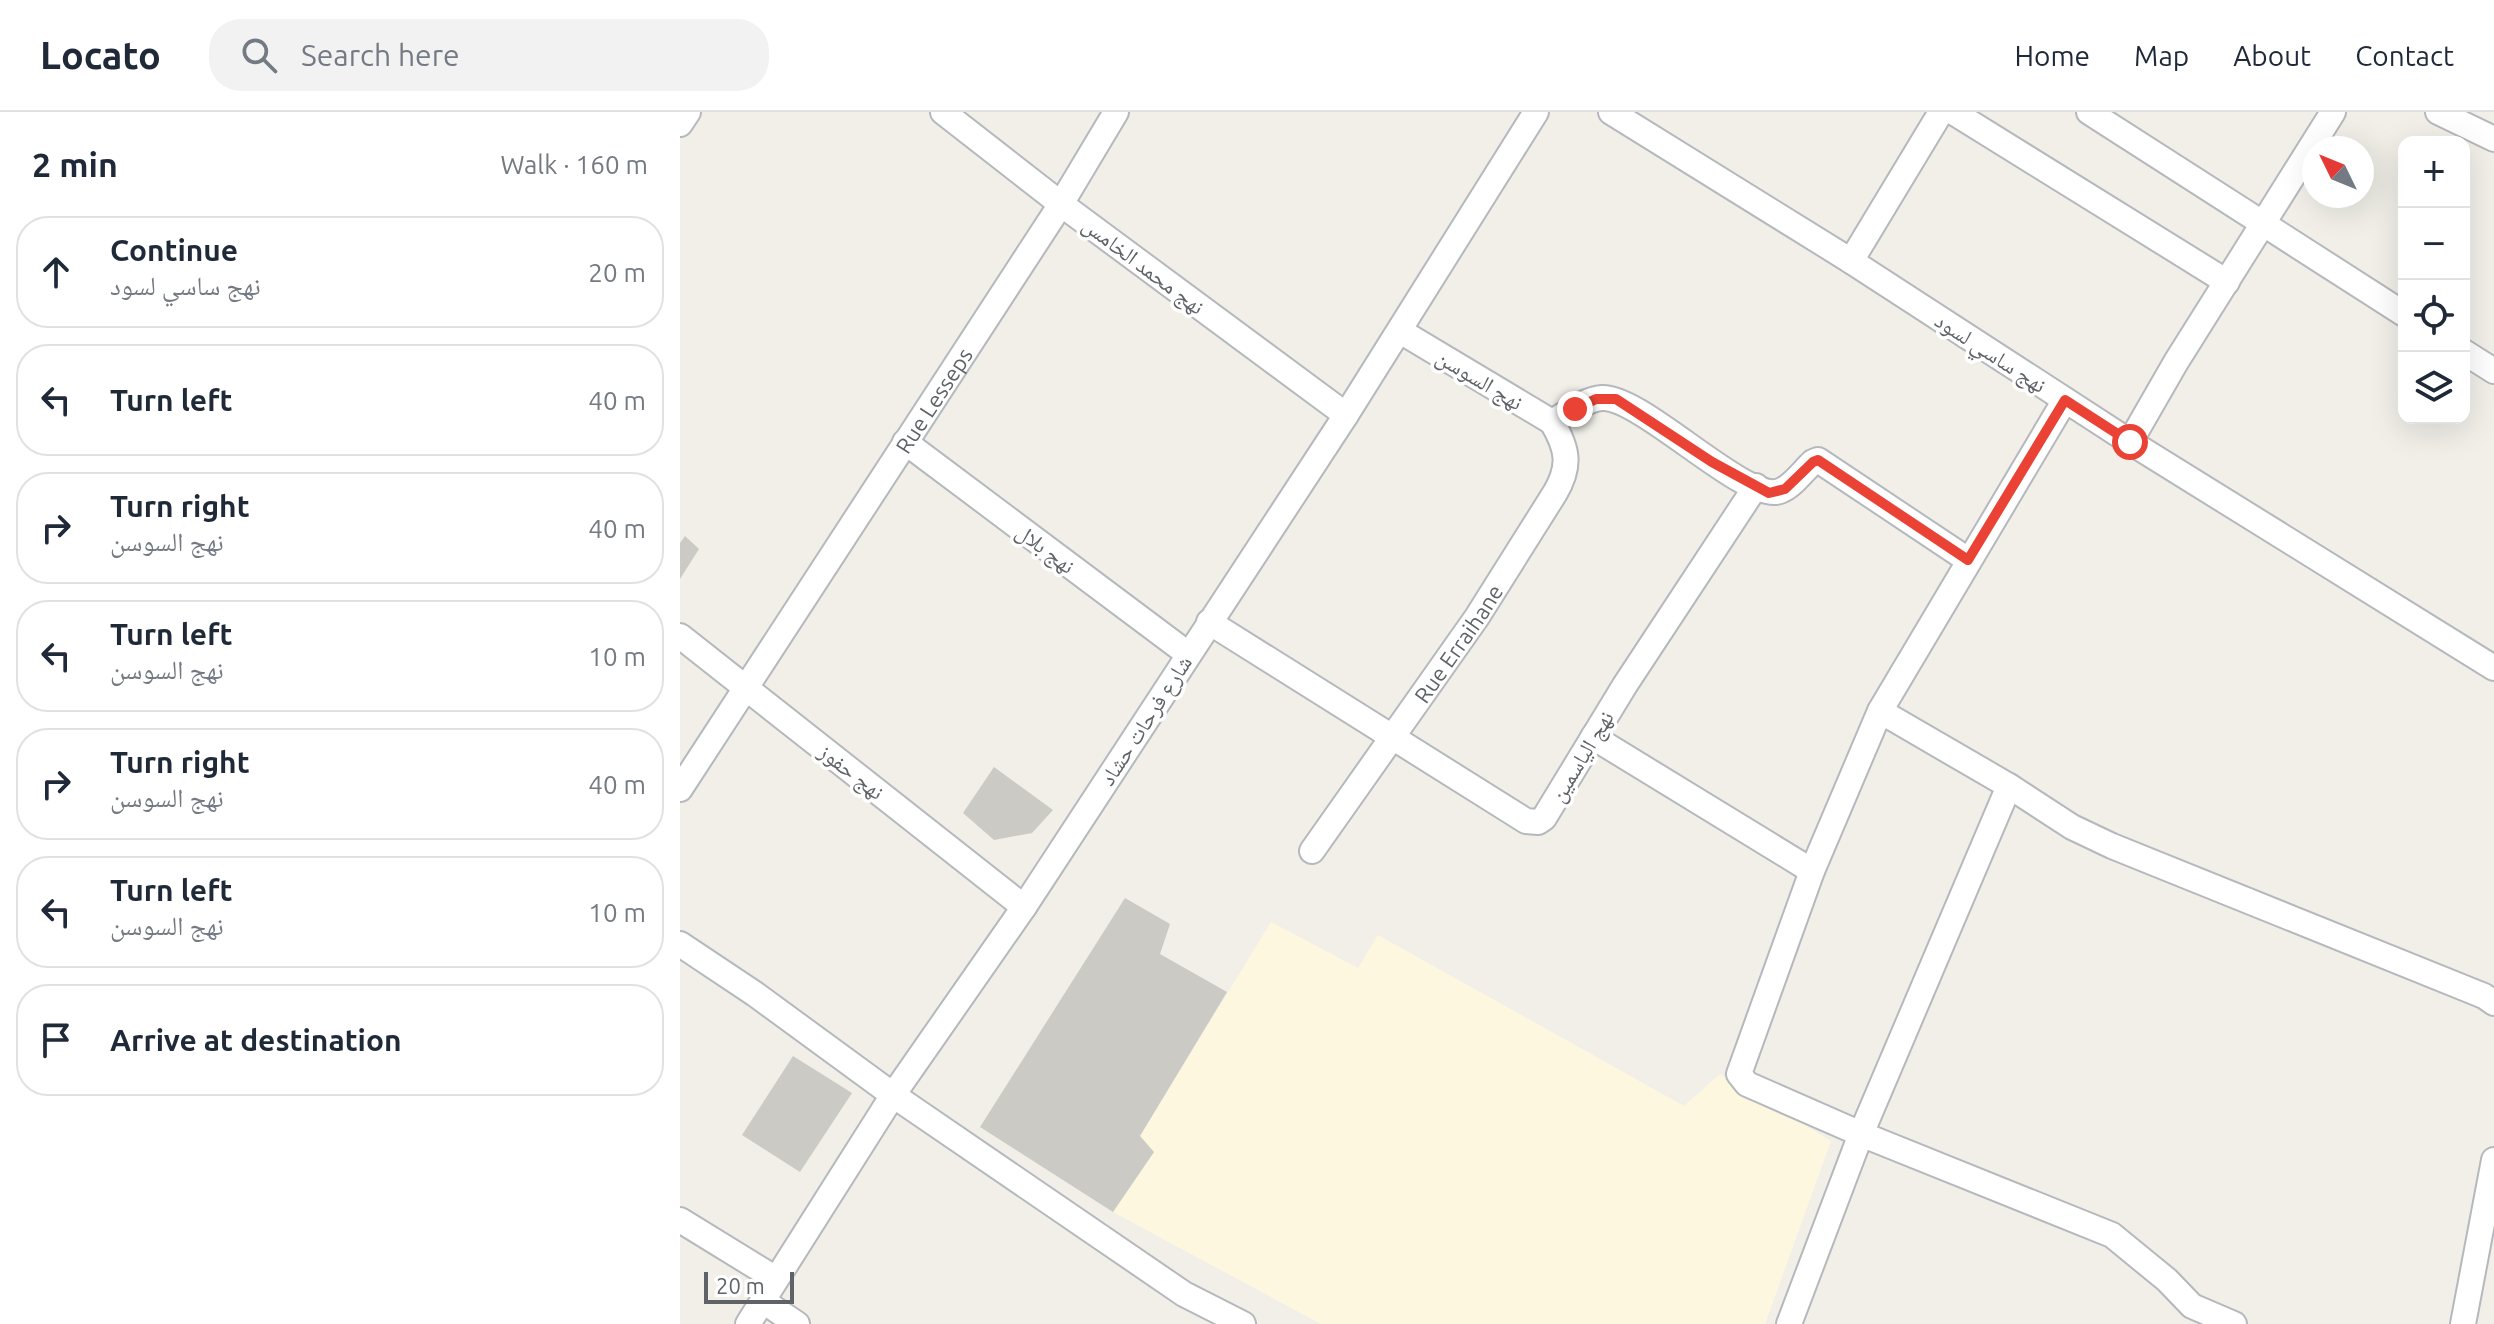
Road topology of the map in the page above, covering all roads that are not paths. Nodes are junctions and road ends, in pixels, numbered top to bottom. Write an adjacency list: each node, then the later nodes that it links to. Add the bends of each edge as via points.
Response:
1 (688, 112): 11 (street)
2 (943, 112): 13 (street, نهج محمد الخامس)
3 (1116, 112): 13 (street, Rue Lesseps)
4 (1536, 112): 18 (street, شارع فرحات حشاد)
5 (1941, 112): 15 (street)
6 (1953, 112): 16 (street)
7 (2089, 112): 14 (street)
8 (2333, 112): 14 (street)
9 (2438, 112): 12 (street)
10 (1624, 115): 15 (street, نهج ساسي لسود)
11 (680, 124)
12 (2494, 139)
13 (1061, 204): 22 (street, نهج محمد الخامس); 24 (street, Rue Lesseps)
14 (2262, 225): 16 (street); 17 (street)
15 (1851, 261): 21 (street, نهج ساسي لسود)
16 (2227, 282): 25 (street)
17 (2398, 310)
18 (1400, 331): 22 (street, شارع فرحات حشاد); 23 (street, نهج السوسن)
19 (2470, 356): 20 (street)
20 (2494, 371)
21 (2065, 400): 25 (street, نهج ساسي لسود); 27 (street)
22 (1346, 415): 28 (street, شارع فرحات حشاد)
23 (1552, 422): 26 (street, via 1596,399 1616,399); 34 (street, Rue Erraihane, via 1566,456 1565,475 1477,617)
24 (905, 442): 30 (street, نهج بلال); 32 (street, Rue Lesseps)
25 (2130, 442): 31 (street, نهج ساسي لسود)
26 (1756, 486): 27 (street, via 1769,493 1785,489 1818,460); 35 (street, نهج الياسمين)
27 (1968, 560): 33 (street)
28 (1209, 622): 30 (street, شارع فرحات حشاد); 34 (street, نهج الياسمين)
29 (680, 636): 32 (street, نهج حفوز)
30 (1188, 654): 40 (street, شارع فرحات حشاد)
31 (2494, 668)
32 (745, 687): 37 (street, Rue Lesseps); 40 (street, نهج حفوز)
33 (1880, 711): 36 (street); 39 (street)
34 (1392, 737): 35 (street, نهج الياسمين, via 1533,823 1544,818); 38 (street, Rue Erraihane)
35 (1593, 737): 39 (street)
36 (2009, 786): 42 (street, via 2112,846); 44 (street)
37 (680, 789)
38 (1312, 851)
39 (1812, 871): 44 (street, via 1739,1074 1747,1084)
40 (1024, 907): 43 (street, شارع فرحات حشاد)
41 (680, 944): 43 (street)
42 (2494, 1003)
43 (893, 1095): 47 (street, شارع فرحات حشاد); 51 (street, via 1184,1294)
44 (1861, 1134): 52 (street); 53 (street, via 2112,1235 2192,1306)
45 (2494, 1160): 54 (street)
46 (680, 1220): 47 (street)
47 (776, 1279): 48 (street, شارع فرحات حشاد)
48 (763, 1301): 49 (street, شارع فرحات حشاد); 50 (street)
49 (748, 1324)
50 (797, 1324)
51 (1243, 1324)
52 (1789, 1324)
53 (2234, 1324)
54 (2463, 1324)

